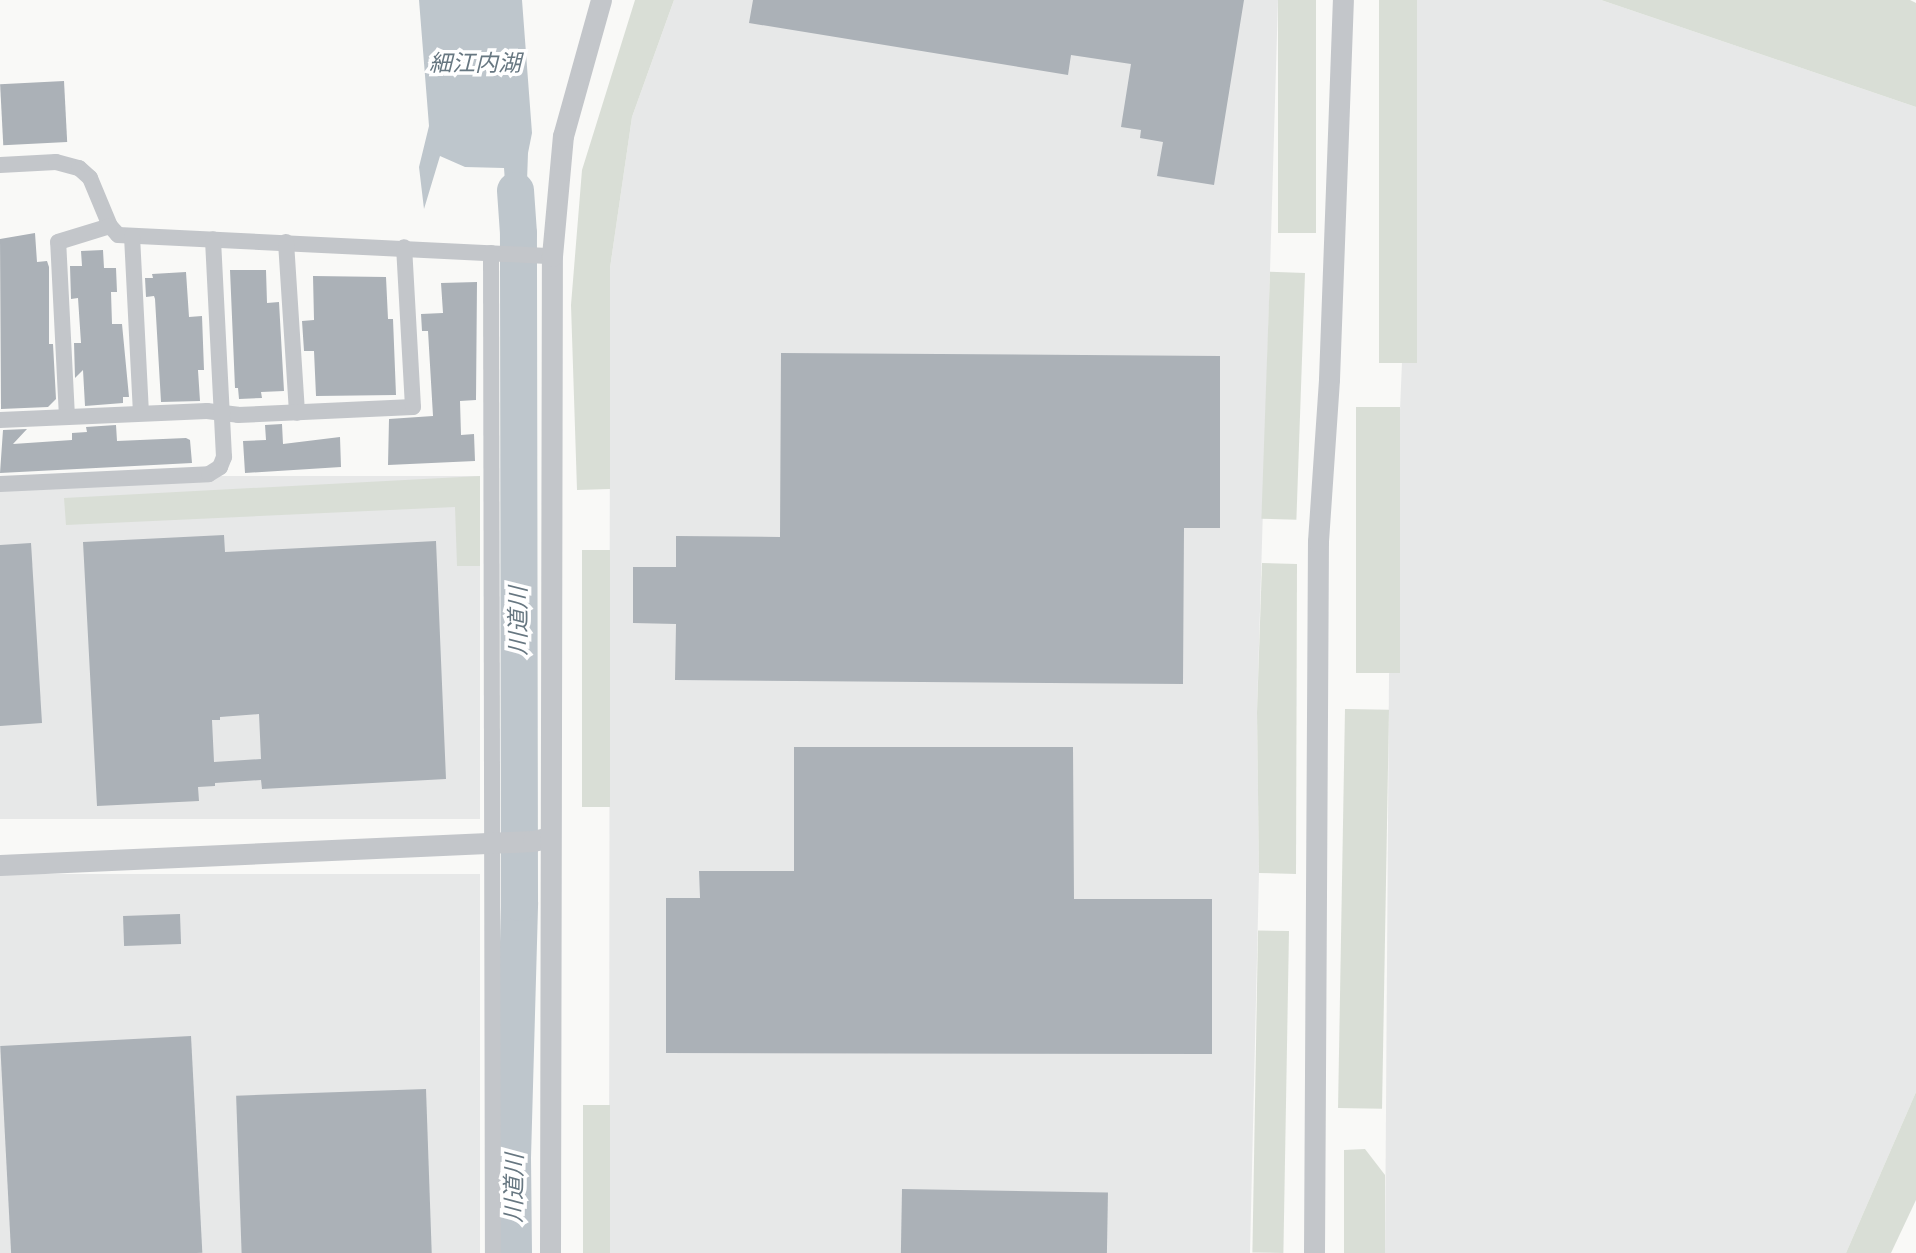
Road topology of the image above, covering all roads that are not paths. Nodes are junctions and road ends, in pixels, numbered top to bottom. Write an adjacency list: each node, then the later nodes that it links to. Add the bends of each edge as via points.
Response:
1 (601, 0): 10 (street, via 563,136)
2 (1343, 0): 22 (street, via 1329,379 1318,541)
3 (0, 165): 4 (street, via 56,162 79,168 90,178)
4 (110, 226): 5 (street, via 116,235); 14 (street, via 58,242)
5 (132, 236): 6 (street); 13 (street)
6 (213, 239): 7 (street); 11 (street)
7 (286, 242): 8 (street); 12 (street)
8 (404, 247): 9 (street); 12 (street, via 413,407)
9 (495, 253): 10 (street); 18 (street)
10 (542, 255): 17 (street)
11 (222, 412): 12 (street); 13 (street); 16 (street, via 224,457 220,467 209,474)
12 (297, 413)
13 (141, 414): 14 (street)
14 (67, 417): 15 (street)
15 (0, 421)
16 (0, 484)
17 (541, 839): 18 (street); 21 (street)
18 (496, 841): 19 (street); 20 (street)
19 (0, 865)
20 (493, 1253)
21 (550, 1253)
22 (1314, 1253)

